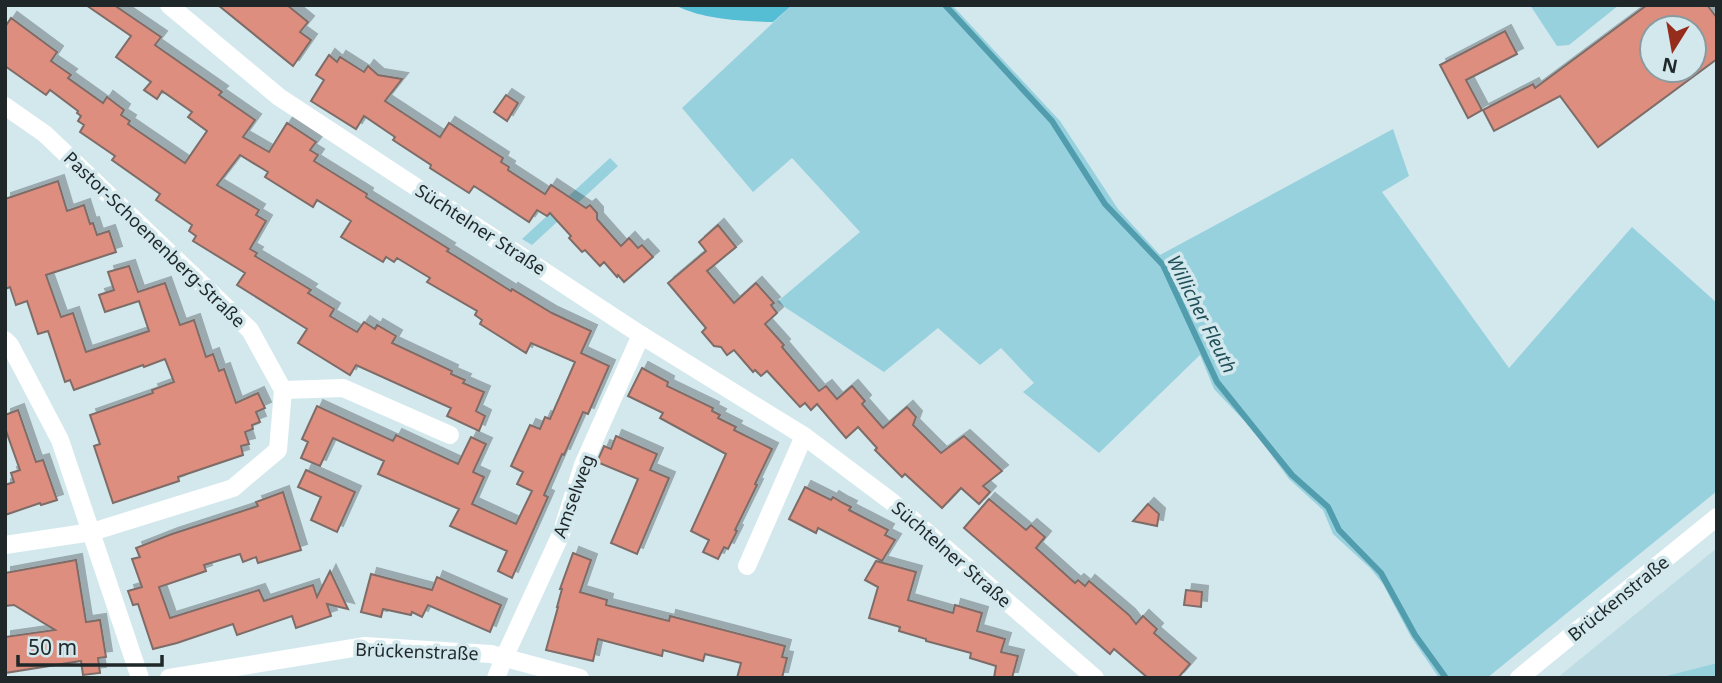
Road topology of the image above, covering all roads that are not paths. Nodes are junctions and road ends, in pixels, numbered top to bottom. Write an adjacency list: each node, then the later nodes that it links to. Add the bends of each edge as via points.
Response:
1 (169, 5): 3 (street, Süchtelner Straße, via 279,97)
2 (5, 106): 5 (street, Pastor-Schoenenberg-Straße, via 45,134 250,330)
3 (641, 335): 7 (street, Süchtelner Straße); 12 (street, Amselweg, via 583,465 561,534)
4 (5, 340): 9 (street, via 60,440)
5 (283, 390): 6 (street, via 344,388); 9 (street, via 278,450 233,488)
6 (450, 435)
7 (804, 436): 11 (street); 17 (street, Süchtelner Straße, via 892,502)
8 (1717, 517): 18 (street, Brückenstraße)
9 (92, 532): 10 (street); 13 (street)
10 (5, 545)
11 (747, 566)
12 (504, 658): 14 (street, Brückenstraße, via 365,646); 15 (street, Amselweg); 16 (street, Brückenstraße)
13 (140, 678)
14 (169, 678)
15 (496, 678)
16 (580, 678)
17 (1095, 678)
18 (1519, 678)

